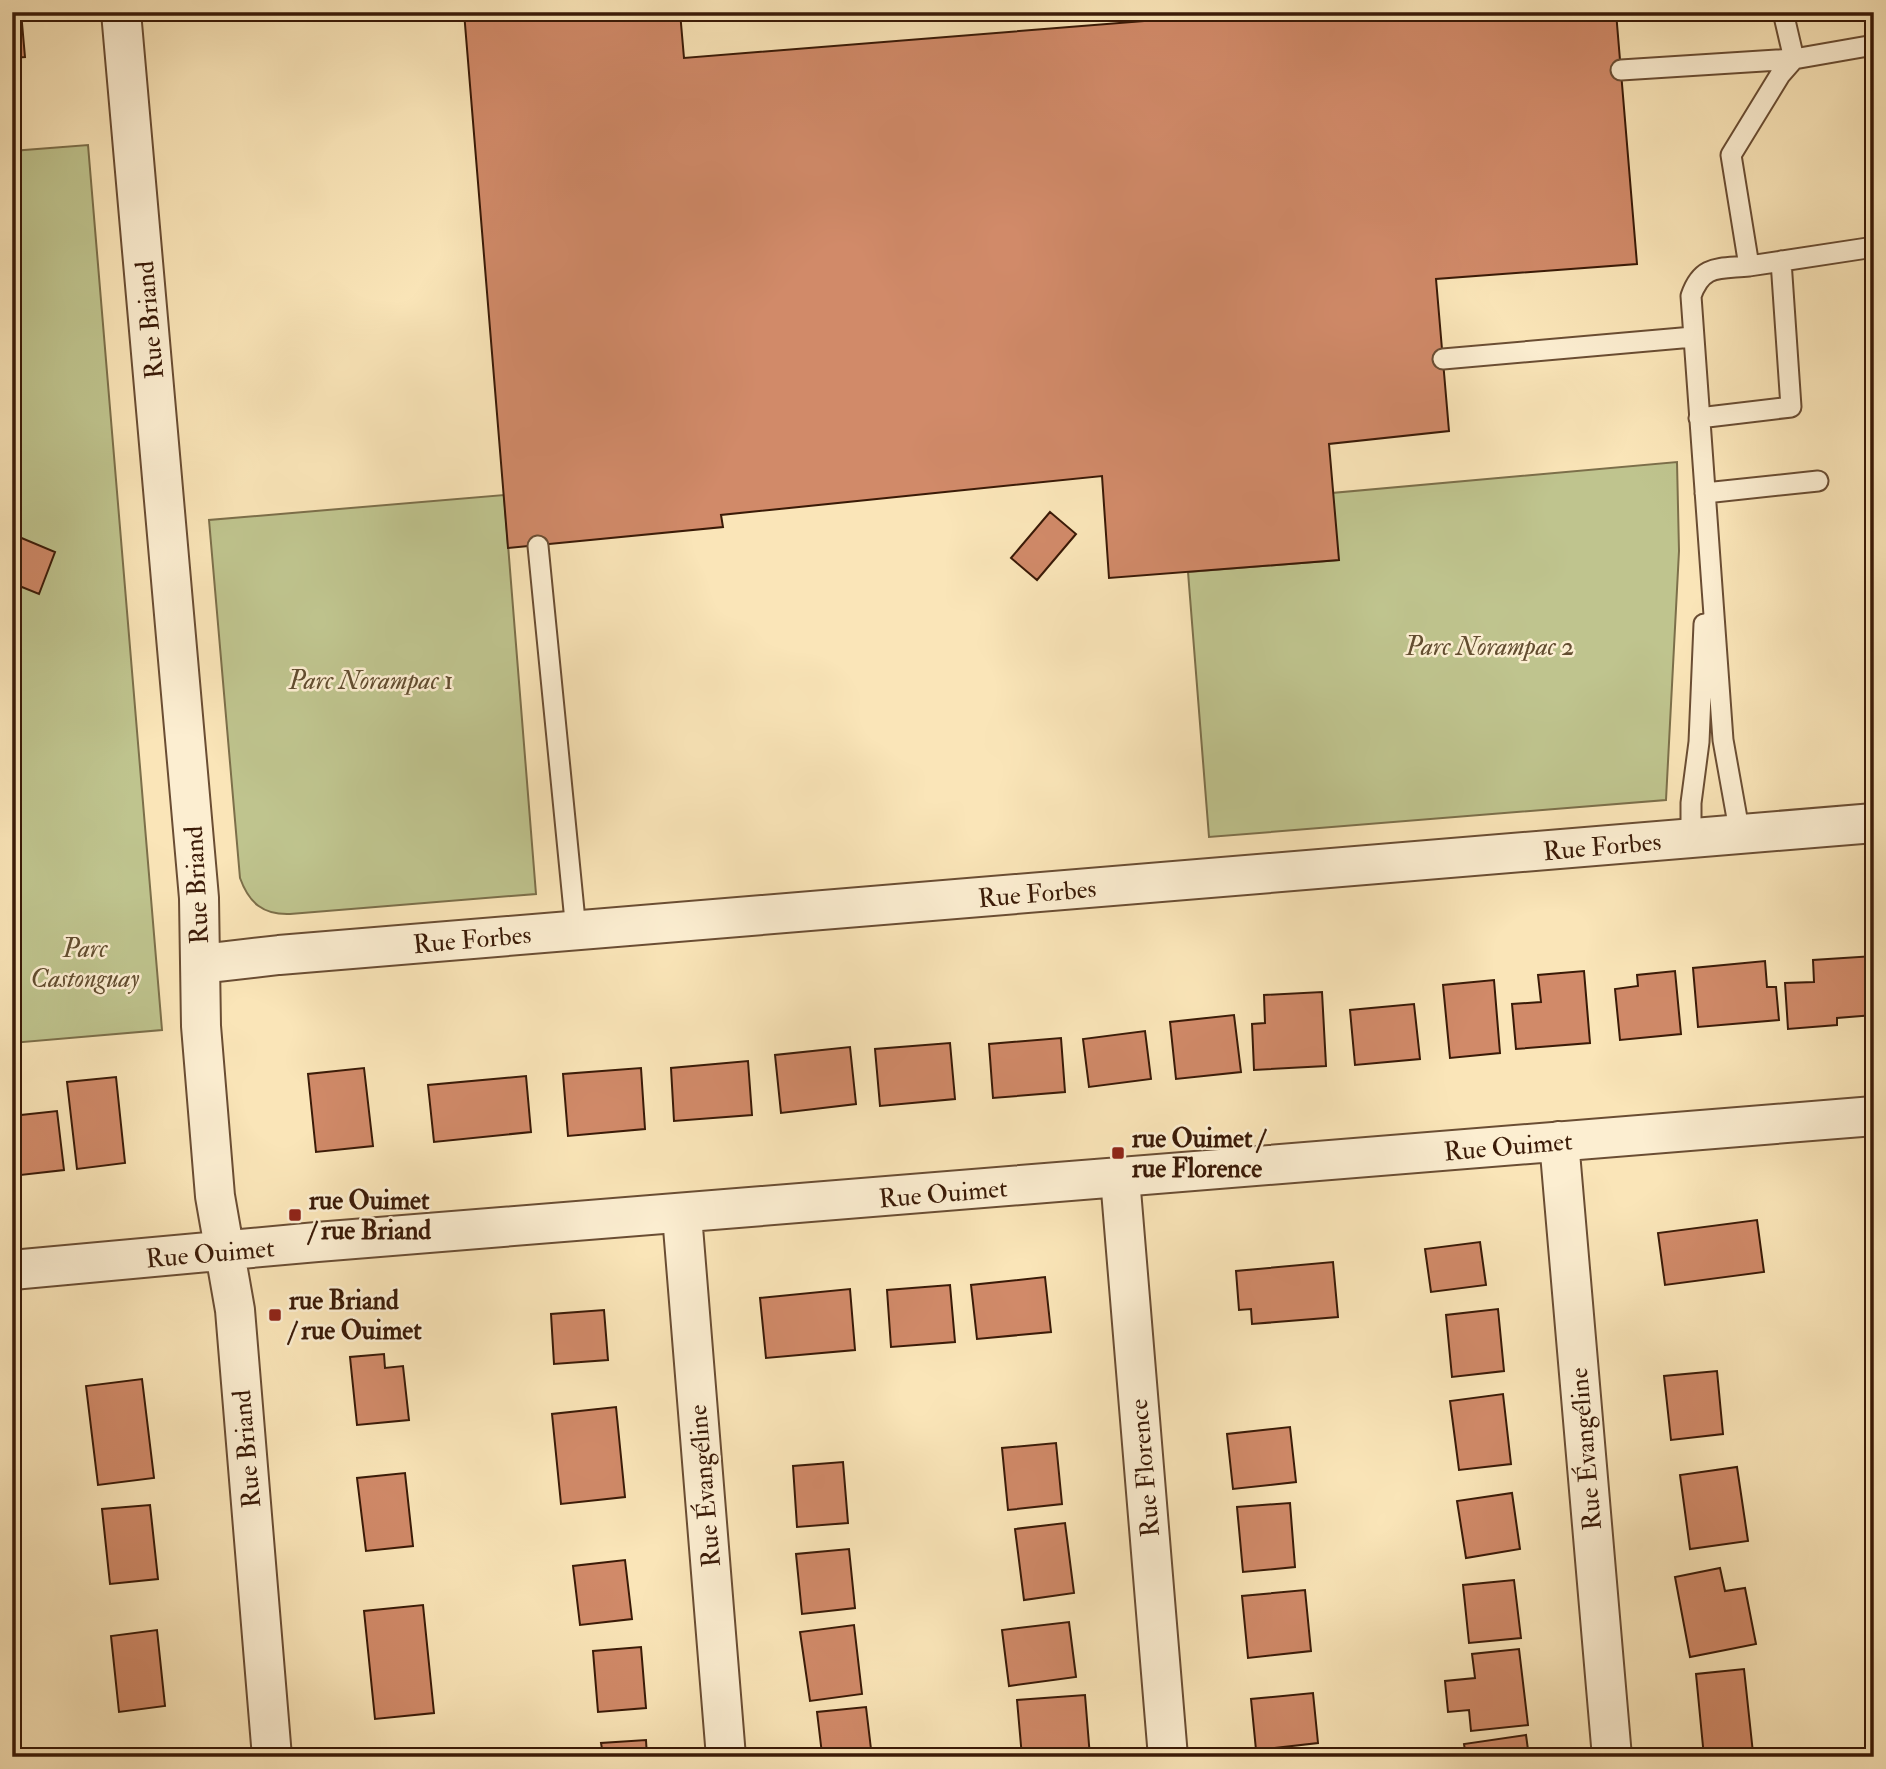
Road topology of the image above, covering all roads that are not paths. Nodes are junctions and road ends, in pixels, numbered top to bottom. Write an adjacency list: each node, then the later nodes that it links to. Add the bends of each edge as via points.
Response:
1 (121, 12): 20 (street, Rue Briand, via 189,775)
2 (1783, 12): 4 (lane)
3 (1874, 45): 4 (lane)
4 (1794, 59): 5 (lane); 8 (lane, via 1731,155)
5 (1621, 70)
6 (1874, 248): 7 (lane)
7 (1781, 261): 8 (lane); 11 (lane, via 1791,407)
8 (1749, 266): 9 (lane, via 1707,271 1696,279 1691,296)
9 (1693, 337): 10 (lane); 11 (lane)
10 (1443, 359)
11 (1699, 418): 13 (lane)
12 (1818, 481): 13 (lane)
13 (1705, 492): 14 (lane)
14 (1708, 532): 17 (lane, via 1723,740); 18 (lane)
15 (537, 546): 19 (lane)
16 (1874, 823): 17 (street, Rue Forbes)
17 (1740, 835): 18 (street, Rue Forbes)
18 (1691, 839): 19 (street, Rue Forbes)
19 (576, 931): 20 (street, Rue Forbes)
20 (201, 964): 25 (street, Rue Briand, via 201,1026)
21 (1874, 1116): 22 (street, Rue Ouimet)
22 (1559, 1141): 23 (street, Rue Ouimet); 30 (street, Rue Évangéline)
23 (1120, 1178): 24 (street, Rue Ouimet); 29 (street, Rue Florence)
24 (681, 1215): 25 (street, Rue Ouimet); 28 (street, Rue Évangéline)
25 (224, 1252): 26 (street, Rue Ouimet); 27 (street, Rue Briand, via 235,1310)
26 (12, 1270)
27 (272, 1757)
28 (726, 1757)
29 (1168, 1757)
30 (1612, 1757)

